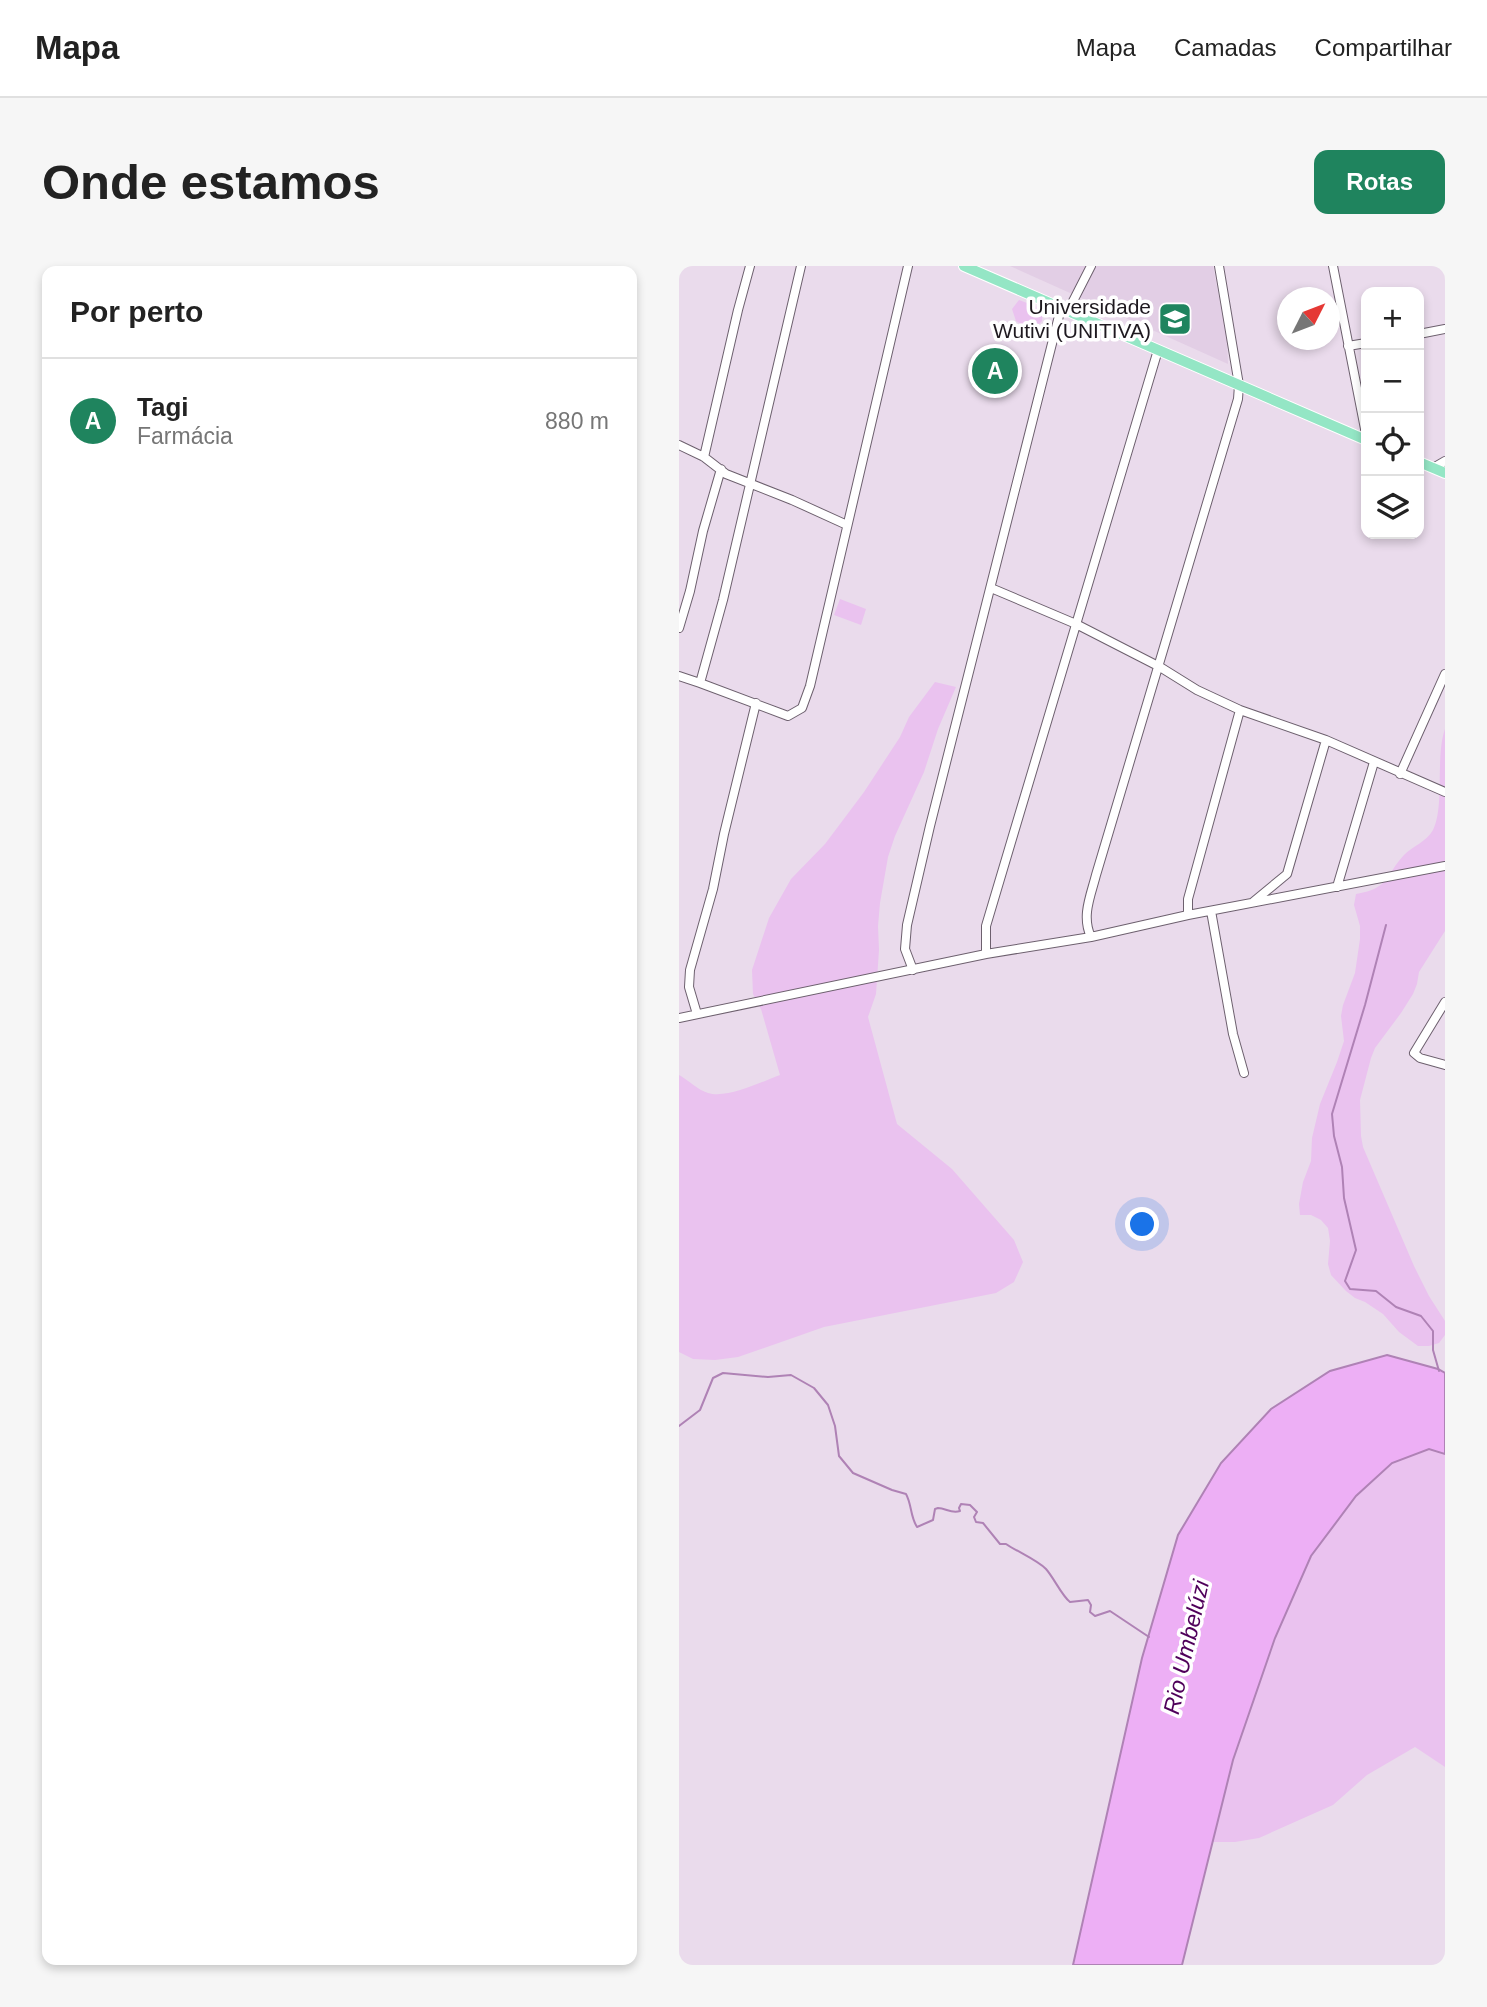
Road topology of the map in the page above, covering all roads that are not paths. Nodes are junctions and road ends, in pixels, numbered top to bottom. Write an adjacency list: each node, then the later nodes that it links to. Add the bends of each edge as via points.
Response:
1 (750, 266): 18 (street)
2 (801, 266): 24 (street)
3 (908, 266): 25 (street)
4 (964, 266): 8 (main road)
5 (1091, 266): 8 (street)
6 (1219, 266): 14 (street)
7 (1333, 266): 12 (street)
8 (1064, 310): 13 (main road); 26 (street)
9 (1445, 329): 10 (street)
10 (1424, 333)
11 (1361, 344): 12 (street)
12 (1348, 346): 15 (street)
13 (1158, 350): 14 (main road); 27 (street)
14 (1239, 385): 16 (main road); 29 (street)
15 (1362, 413)
16 (1361, 438)
17 (679, 445): 18 (street)
18 (704, 457): 22 (street)
19 (1445, 461): 21 (street)
20 (1424, 464): 21 (main road)
21 (1433, 468): 23 (main road)
22 (721, 469): 24 (street); 28 (street)
23 (1445, 473)
24 (750, 482): 25 (street); 32 (street)
25 (847, 526): 33 (street, via 802,708 788,716)
26 (991, 588): 27 (street); 46 (street, via 907,925 905,949)
27 (1076, 624): 29 (street); 45 (street, via 986,926)
28 (679, 628)
29 (1160, 667): 34 (street); 44 (street, via 1086,913)
30 (1445, 674): 37 (street)
31 (679, 676): 32 (street)
32 (700, 683): 33 (street)
33 (756, 703): 48 (street, via 690,970 689,987)
34 (1240, 710): 35 (street); 43 (street, via 1188,899)
35 (1326, 740): 36 (street); 41 (street, via 1287,874)
36 (1374, 762): 37 (street); 40 (street)
37 (1400, 774): 38 (street)
38 (1445, 792)
39 (1445, 866): 40 (street)
40 (1337, 887): 41 (street)
41 (1251, 904): 42 (street)
42 (1210, 911): 43 (street); 51 (street)
43 (1188, 915): 44 (street)
44 (1091, 937): 45 (street)
45 (986, 954): 46 (street)
46 (913, 970): 48 (street)
47 (1445, 1002): 50 (street, via 1414,1053)
48 (697, 1014): 49 (street)
49 (679, 1018)
50 (1445, 1065)
51 (1244, 1073)

